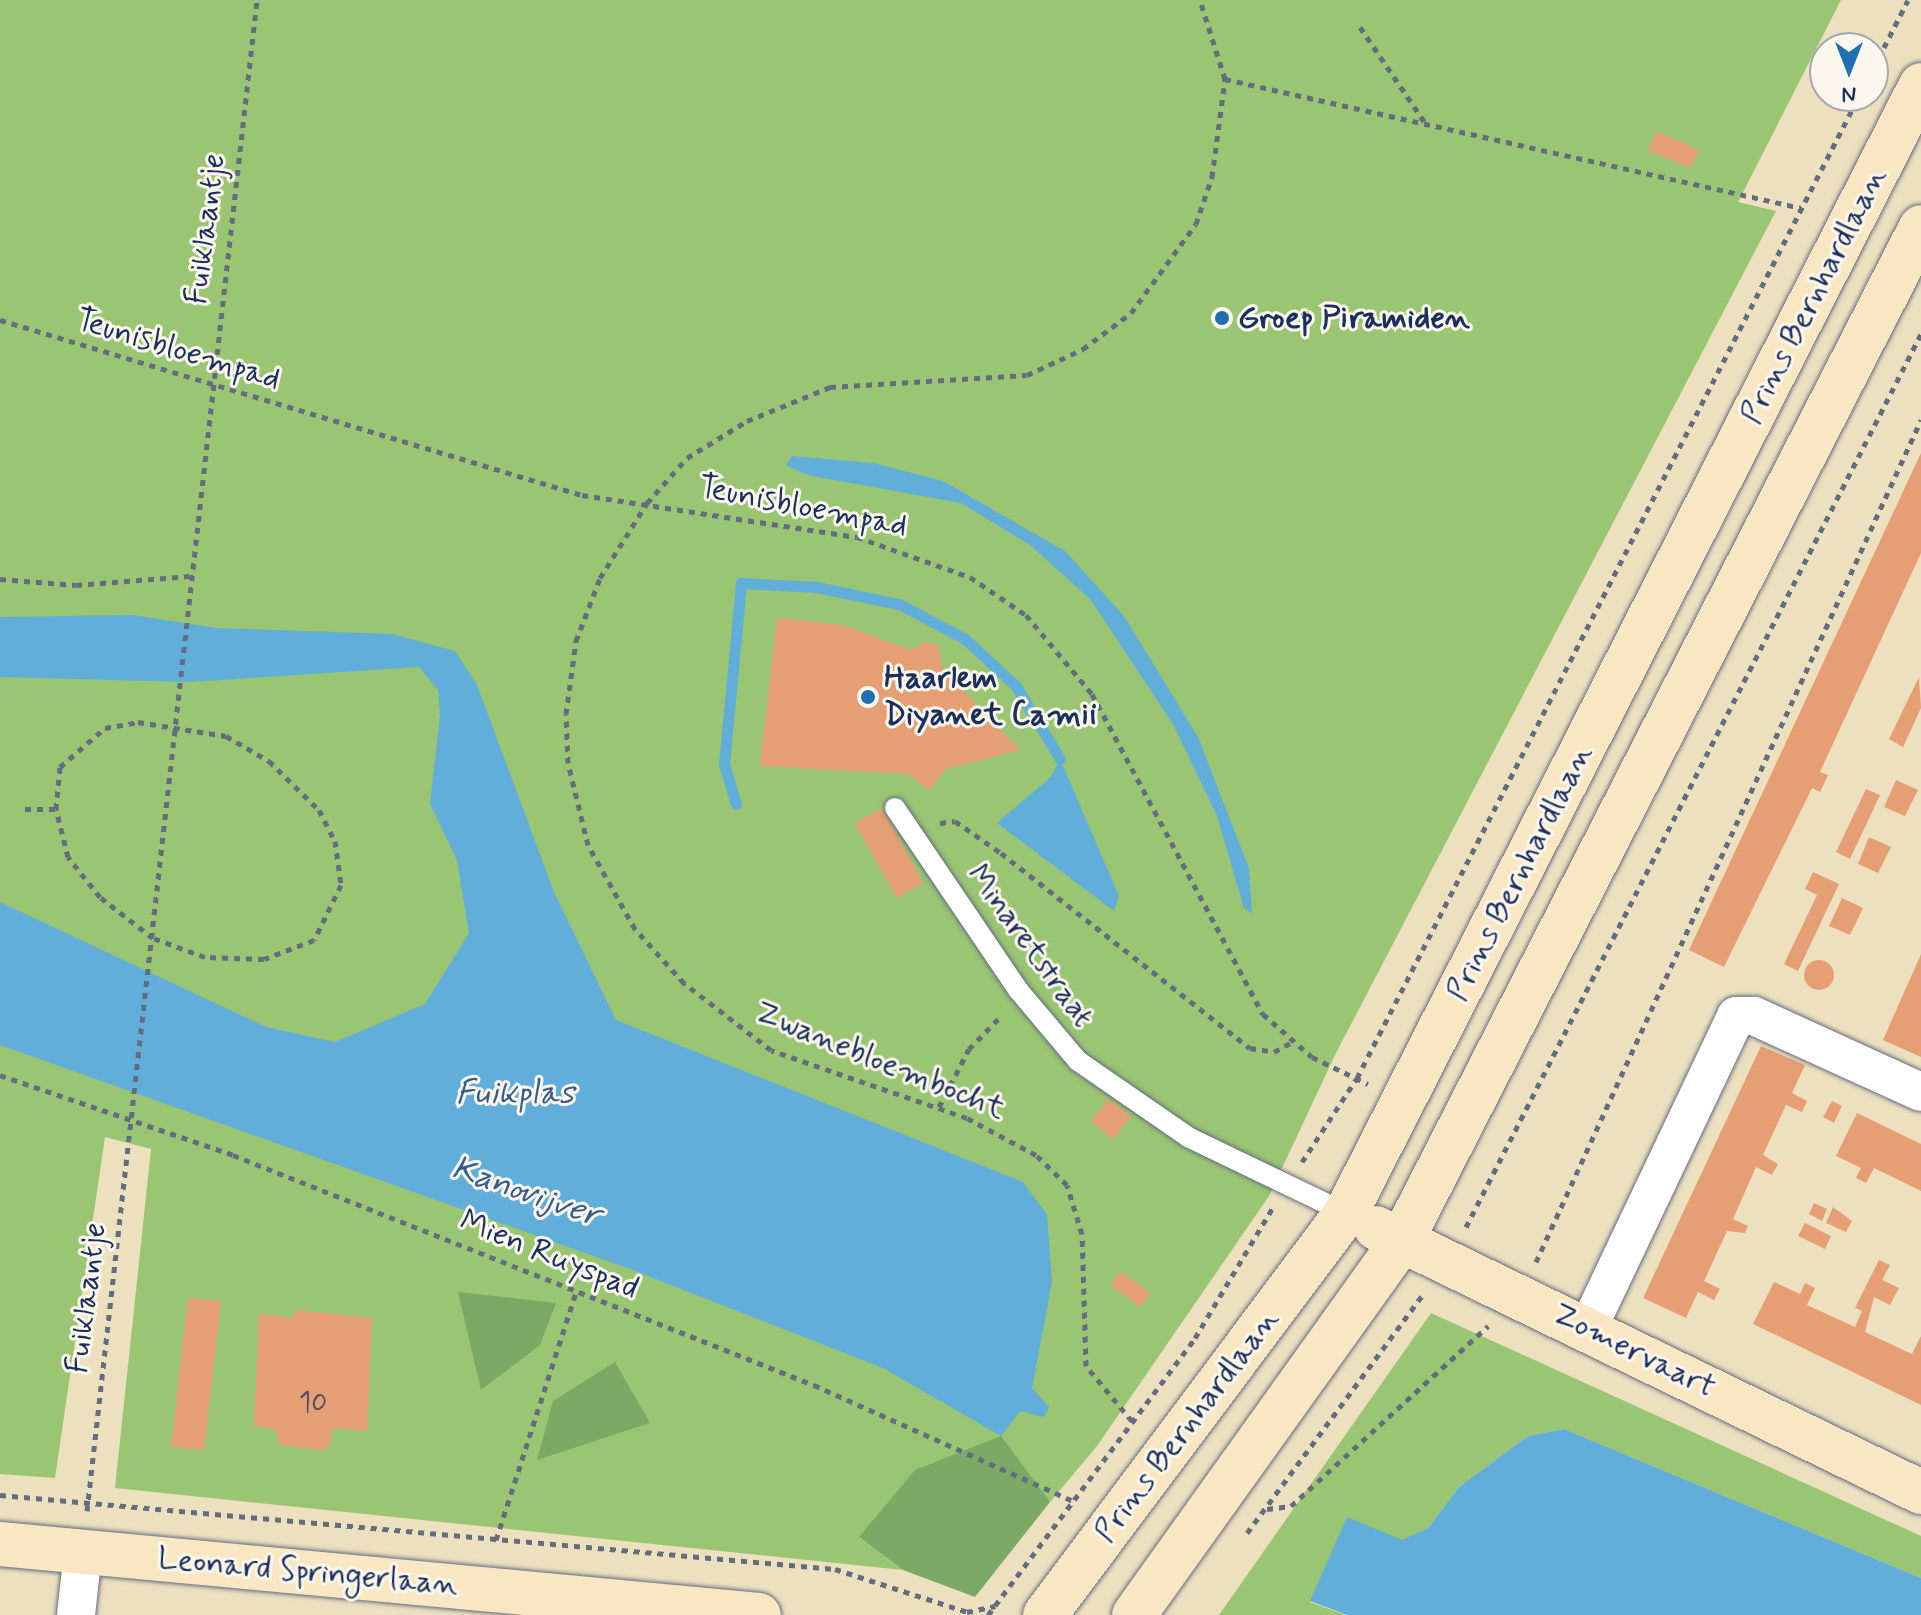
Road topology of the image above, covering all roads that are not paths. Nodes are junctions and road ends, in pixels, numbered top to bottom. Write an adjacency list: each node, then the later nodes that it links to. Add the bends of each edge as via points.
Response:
1 (1921, 85): 5 (main road, Prins Bernhardlaan)
2 (1915, 252): 6 (main road, Prins Bernhardlaan)
3 (895, 808): 5 (lane, Minaretstraat, via 1019,991 1078,1061 1188,1137)
4 (1921, 1092): 7 (street, via 1754,1016 1736,1016 1721,1035)
5 (1346, 1213): 6 (main road, Zomervaart); 13 (main road, Prins Bernhardlaan)
6 (1402, 1240): 7 (main road, Zomervaart); 14 (main road, Prins Bernhardlaan)
7 (1589, 1326): 8 (main road, Zomervaart)
8 (1921, 1492)
9 (0, 1544): 10 (main road, Leonard Springerlaan)
10 (83, 1552): 11 (street); 12 (main road, Leonard Springerlaan)
11 (76, 1615)
12 (759, 1615)
13 (1045, 1615)
14 (1134, 1615)

